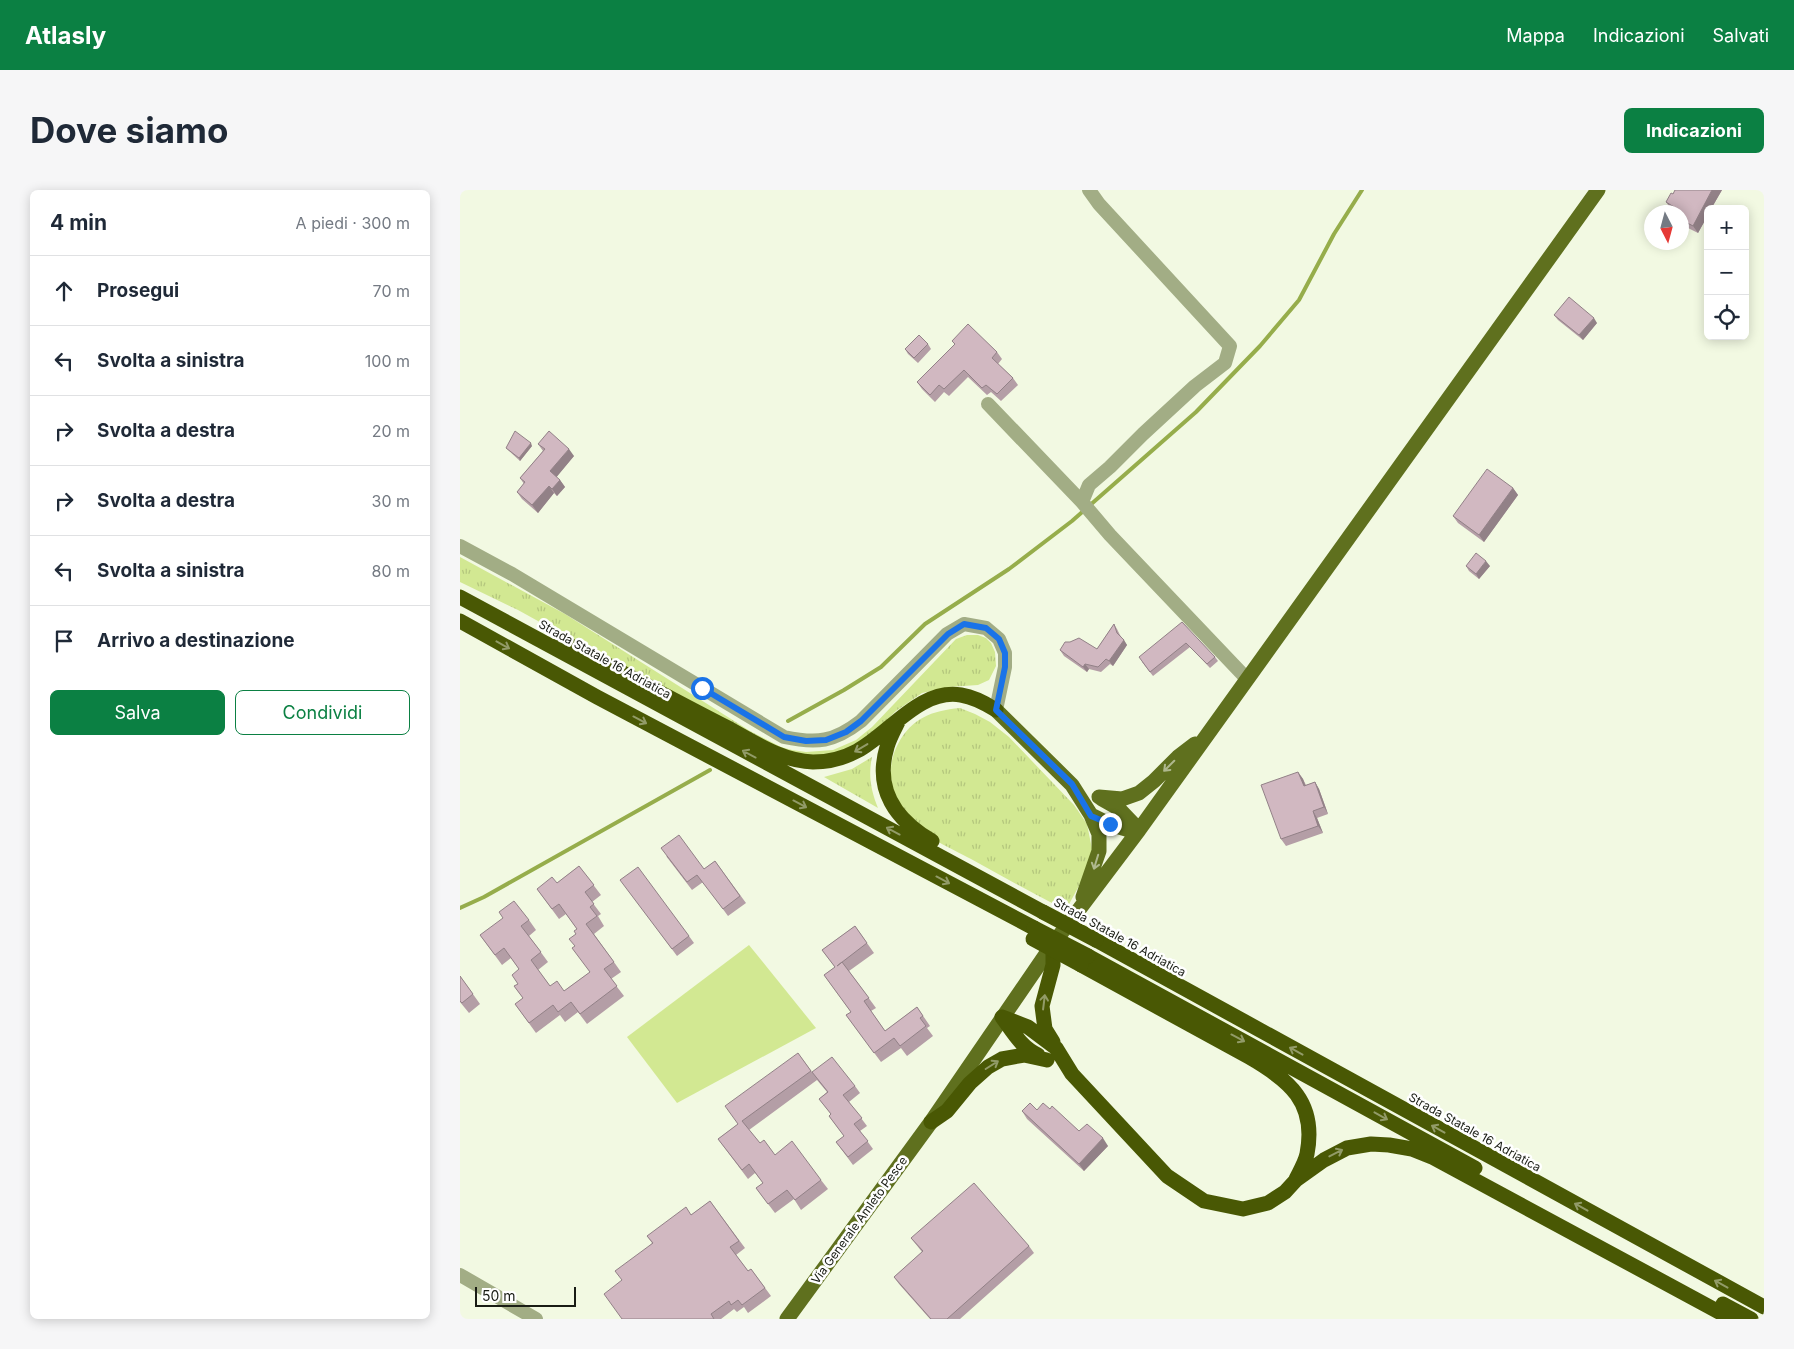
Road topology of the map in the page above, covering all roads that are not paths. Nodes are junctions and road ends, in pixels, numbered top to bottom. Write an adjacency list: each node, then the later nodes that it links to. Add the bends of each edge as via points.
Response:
1 (1089, 190): 4 (street, via 1230,346 1225,363 1195,386 1088,485)
2 (1598, 190): 8 (main road, Via Generale Amleto Pesce)
3 (988, 404): 4 (street)
4 (1082, 502): 8 (street)
5 (460, 546): 9 (street, via 784,737 826,740 846,732 948,634 964,624 986,628 999,639 1005,653)
6 (461, 597): 10 (highway, one-way to 6, via 857,751 830,761 797,761 753,742 509,614); 17 (highway, Strada Statale 16 Adriatica, one-way to 6)
7 (460, 621): 19 (highway, one-way to 19, bridge, via 963,891)
8 (1247, 679): 11 (main road, Via Generale Amleto Pesce)
9 (996, 710): 10 (highway, via 960,695 933,697); 12 (main road)
10 (899, 718): 17 (highway, via 882,769 890,803 920,834)
11 (1206, 736): 13 (main road, one-way to 13, via 1139,793 1122,799); 15 (main road, Via Generale Amleto Pesce)
12 (1072, 784): 13 (main road); 14 (main road)
13 (1099, 797): 15 (main road, via 1118,808)
14 (1091, 816): 15 (main road, via 1126,829); 16 (main road, one-way to 16, via 1099,834 1099,851 1083,894)
15 (1139, 830): 16 (main road, Via Generale Amleto Pesce)
16 (1082, 907): 18 (main road, Via Generale Amleto Pesce)
17 (1047, 909): 25 (highway, Strada Statale 16 Adriatica, one-way to 17, bridge, via 1169,981 1100,937)
18 (1053, 944): 20 (main road, Via Generale Amleto Pesce); 21 (highway, one-way to 18, via 1042,1006 1053,965)
19 (1084, 961): 23 (highway, via 1249,1057 1289,1084 1299,1097 1308,1120 1307,1156); 29 (highway, one-way to 29)
20 (1002, 1018): 21 (highway, via 1028,1051); 22 (main road, Via Generale Amleto Pesce)
21 (1051, 1054): 22 (highway, one-way to 21, via 947,1111 988,1067 1002,1059 1024,1054); 23 (highway, via 1167,1176 1204,1201 1243,1209 1268,1203)
22 (932, 1122): 27 (main road, Via Generale Amleto Pesce)
23 (1296, 1180): 28 (highway, one-way to 28, via 1347,1148 1371,1144 1412,1149)
24 (460, 1275): 26 (street)
25 (1764, 1307)
26 (536, 1319)
27 (788, 1319)
28 (1732, 1319)
29 (1750, 1319)

